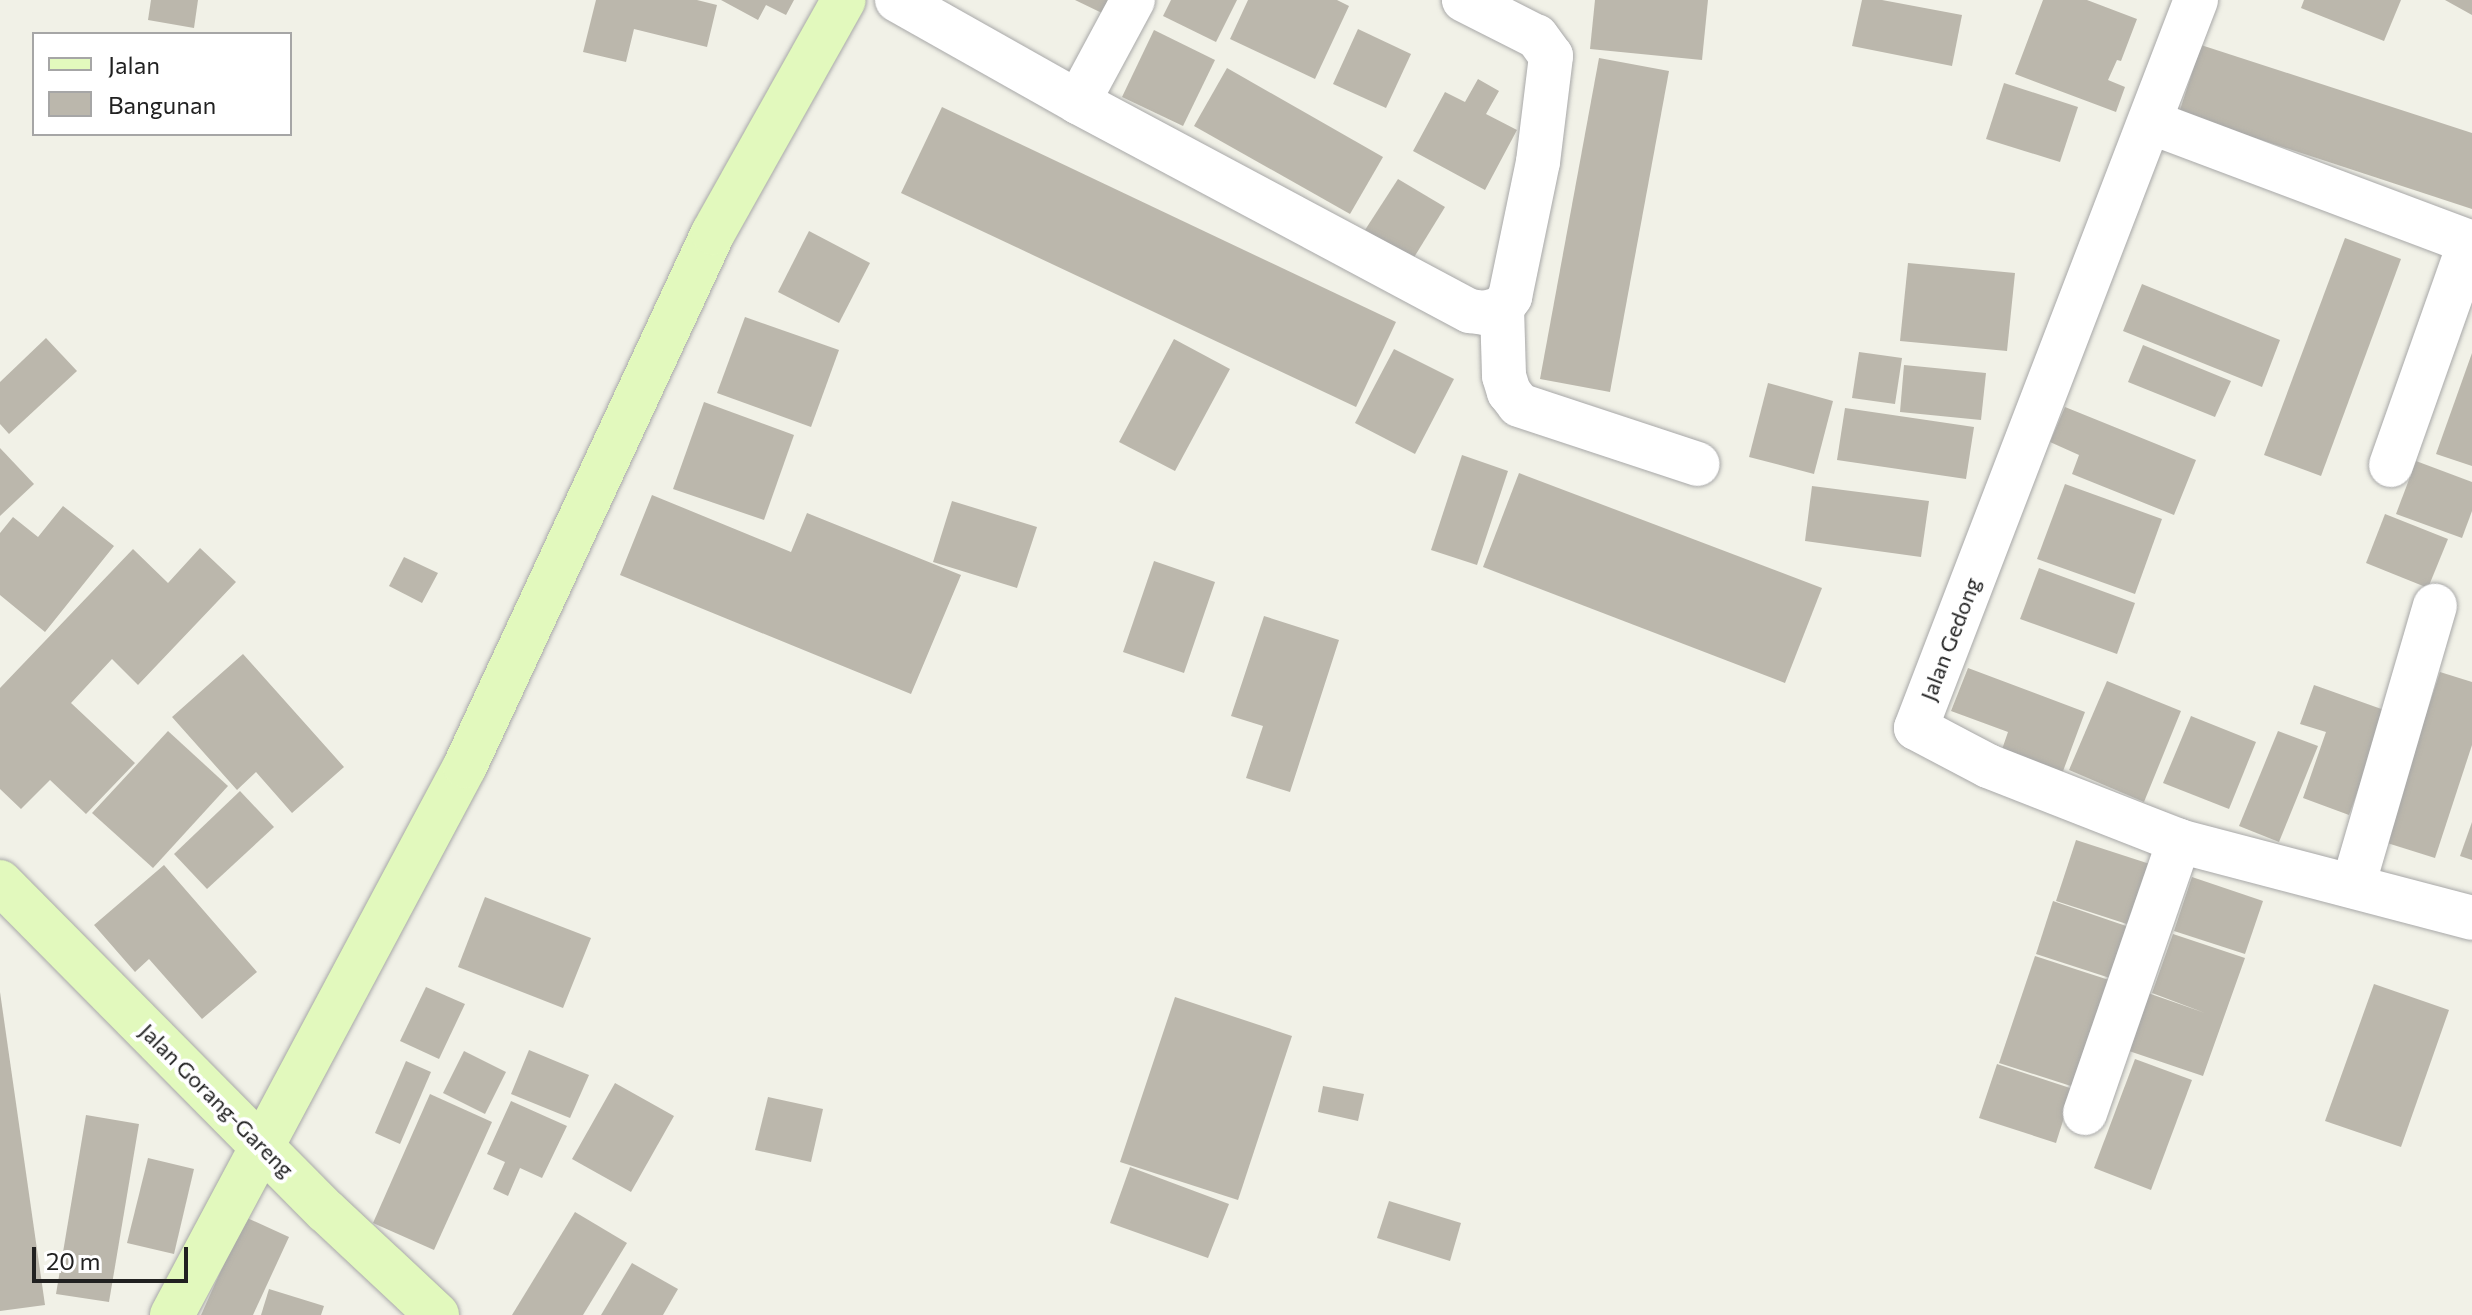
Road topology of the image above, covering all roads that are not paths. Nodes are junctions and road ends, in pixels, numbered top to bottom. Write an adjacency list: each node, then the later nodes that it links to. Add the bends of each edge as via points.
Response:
1 (844, 0): 18 (street, via 713,233 465,766)
2 (897, 0): 6 (street)
3 (1133, 0): 6 (street)
4 (1464, 0): 9 (street, via 1537,37 1551,56 1538,162 1510,297)
5 (2196, 0): 7 (street, Jalan Gedong)
6 (1078, 102): 9 (street, via 1470,311)
7 (2150, 122): 8 (street); 13 (street, Jalan Gedong, via 1916,728 1988,766)
8 (2471, 242): 11 (street)
9 (1502, 308): 10 (street, via 1504,376 1519,405)
10 (1697, 464)
11 (2391, 465)
12 (2435, 606): 15 (street)
13 (2179, 841): 15 (street, Jalan Gedong); 17 (street)
14 (0, 882): 18 (street, Jalan Gorang-Gareng)
15 (2353, 886): 16 (street, Jalan Gedong)
16 (2472, 918)
17 (2085, 1113)
18 (263, 1145): 19 (street); 20 (street, Jalan Gorang-Gareng)
19 (172, 1315)
20 (437, 1315)

